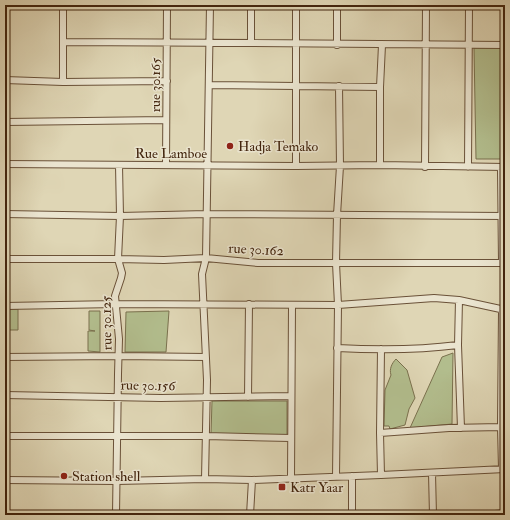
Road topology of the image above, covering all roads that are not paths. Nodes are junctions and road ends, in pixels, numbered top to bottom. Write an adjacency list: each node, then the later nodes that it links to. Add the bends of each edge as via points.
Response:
1 (63, 5): 9 (street)
2 (167, 5): 10 (street, rue 30.165)
3 (210, 5): 11 (street)
4 (251, 5): 12 (street)
5 (296, 5): 13 (street)
6 (337, 5): 14 (street)
7 (426, 5): 16 (street)
8 (469, 5): 17 (street)
9 (63, 42): 10 (street); 21 (street)
10 (167, 42): 11 (street); 20 (street, rue 30.165)
11 (210, 42): 12 (street); 22 (street)
12 (251, 43): 13 (street)
13 (295, 44): 14 (street); 23 (street)
14 (337, 45): 15 (street)
15 (382, 45): 16 (street); 25 (street)
16 (425, 45): 17 (street); 35 (street)
17 (468, 45): 18 (street); 36 (street)
18 (505, 45)
19 (5, 80): 21 (street)
20 (167, 81): 21 (street); 26 (street, rue 30.165)
21 (62, 82)
22 (209, 85): 23 (street); 31 (street)
23 (296, 86): 24 (street); 33 (street)
24 (339, 86): 25 (street); 34 (street)
25 (380, 87): 32 (street)
26 (166, 120): 27 (street); 30 (street, rue 30.165)
27 (5, 122)
28 (5, 164): 29 (street, Rue Lamboe)
29 (119, 165): 30 (street, Rue Lamboe); 41 (street, rue 30.125)
30 (166, 165): 31 (street, Rue Lamboe)
31 (208, 165): 33 (street, Rue Lamboe); 39 (street)
32 (380, 165): 34 (street, Rue Lamboe); 35 (street, Rue Lamboe)
33 (296, 166): 34 (street, Rue Lamboe)
34 (340, 166): 40 (street)
35 (425, 167): 36 (street, Rue Lamboe)
36 (468, 167): 37 (street, Rue Lamboe)
37 (503, 167): 42 (street)
38 (5, 214): 41 (street)
39 (207, 214): 40 (street); 41 (street); 43 (street)
40 (337, 215): 42 (street); 46 (street)
41 (120, 216): 45 (street, rue 30.125)
42 (503, 216): 47 (street)
43 (206, 258): 45 (street, rue 30.162); 46 (street, rue 30.162); 50 (street, via 202,274)
44 (5, 259): 45 (street, rue 30.162)
45 (118, 259): 49 (street, rue 30.125, via 122,278 115,296)
46 (336, 263): 47 (street, rue 30.162); 53 (street)
47 (504, 263)
48 (459, 300): 53 (street, via 434,298); 55 (street); 56 (street)
49 (116, 304): 50 (street); 54 (street); 60 (street, rue 30.125)
50 (204, 304): 51 (street); 62 (street)
51 (249, 304): 52 (street); 66 (street)
52 (292, 305): 53 (street); 64 (street)
53 (338, 305): 57 (street)
54 (5, 306)
55 (503, 310): 58 (street)
56 (458, 345): 59 (street, via 443,348); 69 (street)
57 (337, 348): 59 (street); 78 (street)
58 (503, 348): 68 (street)
59 (382, 349): 70 (street)
60 (119, 356): 61 (street); 62 (street); 65 (street, rue 30.125)
61 (5, 357)
62 (206, 357): 67 (street)
63 (5, 396): 65 (street, rue 30.156)
64 (291, 396): 66 (street, rue 30.156); 74 (street)
65 (118, 397): 67 (street, rue 30.156); 73 (street, rue 30.125)
66 (248, 397): 67 (street, rue 30.156)
67 (206, 398): 72 (street)
68 (500, 427): 69 (street); 75 (street)
69 (461, 428): 70 (street)
70 (380, 433): 77 (street)
71 (5, 436): 73 (street)
72 (206, 436): 73 (street); 74 (street); 81 (street)
73 (118, 437): 84 (street, rue 30.125)
74 (291, 438): 80 (street)
75 (504, 469): 76 (street)
76 (432, 473): 77 (street); 89 (street)
77 (381, 475): 79 (street)
78 (336, 476): 79 (street); 80 (street)
79 (352, 476): 88 (street)
80 (291, 478): 83 (street)
81 (205, 479): 83 (street); 84 (street)
82 (5, 480): 84 (street)
83 (252, 480): 87 (street)
84 (116, 481): 86 (street, rue 30.125)
85 (505, 513): 90 (street)
86 (116, 515)
87 (250, 515)
88 (352, 515)
89 (433, 515)
90 (485, 515)

